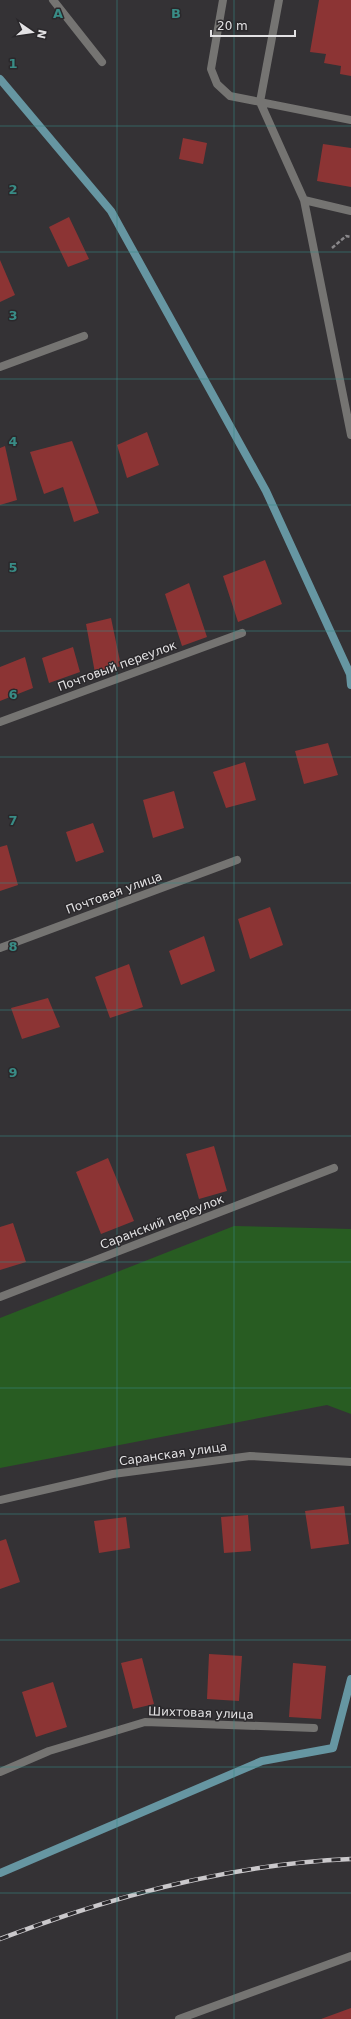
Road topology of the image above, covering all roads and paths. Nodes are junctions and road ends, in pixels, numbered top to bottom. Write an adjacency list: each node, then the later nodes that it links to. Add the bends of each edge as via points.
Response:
1 (53, 0): 4 (street)
2 (223, 0): 5 (street, via 211,69 217,84 230,96)
3 (279, 0): 5 (street)
4 (102, 62)
5 (260, 102): 6 (street); 7 (street)
6 (351, 120)
7 (304, 200): 8 (street); 11 (street)
8 (351, 211)
9 (84, 336): 10 (street)
10 (0, 367)
11 (351, 435)
12 (242, 633): 13 (street, Почтовый переулок)
13 (0, 722)
14 (237, 860): 15 (street, Почтовая улица)
15 (0, 948)
16 (334, 1168): 17 (street, Саранский переулок)
17 (0, 1298)
18 (351, 1462): 19 (street, Саранская улица, via 250,1456 113,1474)
19 (0, 1500)
20 (314, 1728): 21 (street, Шихтовая улица, via 145,1722 49,1751)
21 (0, 1772)
22 (351, 1956): 23 (street)
23 (179, 2019)

